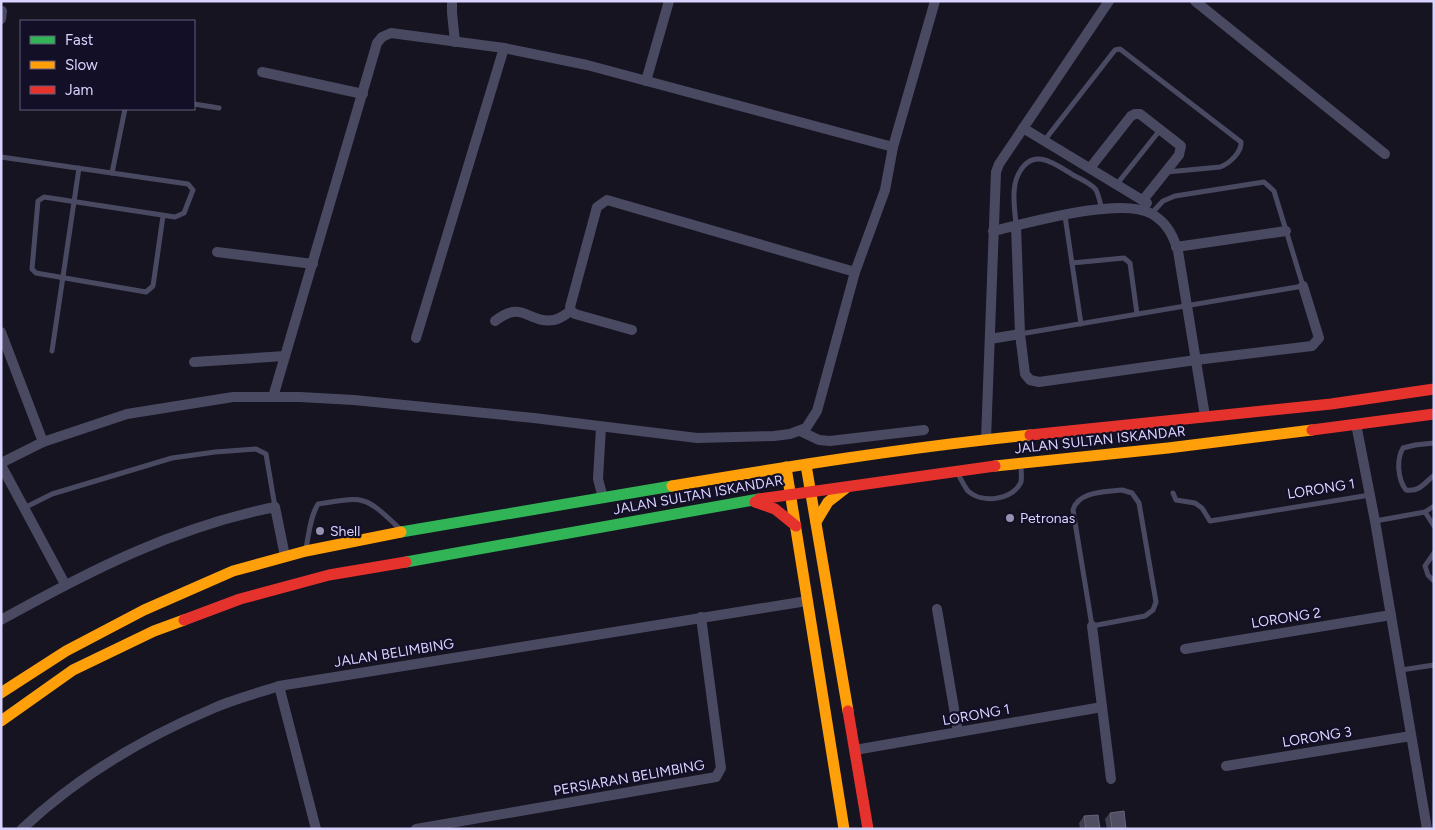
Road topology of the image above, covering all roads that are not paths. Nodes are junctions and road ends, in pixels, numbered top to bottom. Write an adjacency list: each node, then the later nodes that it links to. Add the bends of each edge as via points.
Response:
1 (452, 1): 6 (street)
2 (669, 1): 9 (street)
3 (935, 1): 17 (street)
4 (1109, 1): 14 (street)
5 (1194, 1): 18 (street)
6 (455, 42): 7 (street); 10 (street, via 391,33 382,37)
7 (504, 48): 9 (street); 49 (street)
8 (262, 72): 10 (street)
9 (646, 81): 17 (street)
10 (363, 94): 37 (street)
11 (195, 104): 12 (lane)
12 (219, 108)
13 (125, 110): 23 (lane)
14 (1023, 128): 16 (street); 32 (street, via 996,172)
15 (1160, 130): 21 (street, via 1140,114 1131,116); 22 (street, via 1181,146); 24 (lane)
16 (1044, 141): 21 (street); 22 (lane, via 1114,50 1120,48 1242,145 1220,167)
17 (893, 148): 38 (street, via 885,190)
18 (1385, 154)
19 (1, 157): 20 (lane)
20 (79, 168): 23 (lane); 26 (lane)
21 (1090, 168): 24 (street)
22 (1165, 172): 25 (street)
23 (112, 173): 29 (lane, via 190,186 193,190 184,213 175,217)
24 (1117, 184): 25 (street)
25 (1143, 200): 28 (street, via 1150,206)
26 (74, 201): 29 (lane); 39 (lane); 39 (lane, via 44,196 38,201 32,269)
27 (1102, 209): 28 (street, via 1137,209); 30 (street); 31 (lane, via 1092,187 1048,160 1030,161 1022,168 1015,186)
28 (1151, 214): 33 (lane, via 1163,201 1175,196 1264,182 1274,191); 34 (street, via 1171,232)
29 (163, 216): 39 (lane, via 150,290 146,292)
30 (1066, 216): 31 (street); 36 (lane)
31 (1016, 226): 32 (street); 48 (street)
32 (994, 231): 50 (street)
33 (1286, 231): 34 (street); 40 (lane)
34 (1176, 247): 41 (street)
35 (218, 252): 37 (street)
36 (1072, 263): 43 (lane, via 1128,260); 45 (lane)
37 (312, 264): 52 (street)
38 (855, 272): 42 (street, via 607,200 597,207); 62 (street, via 817,411 806,428)
39 (64, 277): 51 (lane)
40 (1303, 286): 41 (lane); 53 (street, via 1319,338 1312,346)
41 (1186, 306): 43 (lane); 53 (street)
42 (571, 311): 44 (street, via 554,320 509,312); 46 (street)
43 (1136, 314): 45 (lane)
44 (495, 322)
45 (1081, 324): 48 (lane)
46 (632, 330)
47 (1, 332): 64 (street)
48 (1020, 334): 50 (street); 53 (street, via 1025,374 1030,380 1039,382)
49 (416, 338)
50 (990, 340): 63 (street)
51 (52, 351)
52 (286, 356): 54 (street); 56 (street)
53 (1196, 360): 58 (street)
54 (194, 362)
55 (1434, 389): 58 (main road, JALAN SULTAN ISKANDAR, via 1331,404)
56 (273, 397): 60 (street, via 354,400); 64 (street, via 233,397 127,414)
57 (1434, 414): 59 (main road, JALAN SULTAN ISKANDAR)
58 (1205, 416): 63 (main road, JALAN SULTAN ISKANDAR)
59 (1356, 424): 66 (main road, JALAN SULTAN ISKANDAR); 76 (street)
60 (601, 427): 62 (street, via 697,438 774,436); 77 (street, via 598,479)
61 (924, 430): 62 (street, via 830,441 812,438)
62 (800, 431)
63 (986, 439): 68 (main road, JALAN SULTAN ISKANDAR)
64 (43, 442): 67 (street)
65 (1434, 443): 71 (lane, via 1404,448 1399,466 1401,484 1406,490 1422,487)
66 (1021, 463): 70 (main road, JALAN SULTAN ISKANDAR); 70 (lane, via 1021,481 1008,495 995,498 977,496 968,490)
67 (1, 464): 81 (street)
68 (806, 465): 69 (main road, JALAN SULTAN ISKANDAR); 73 (main road)
69 (786, 467): 75 (main road); 77 (main road, JALAN SULTAN ISKANDAR)
70 (956, 471): 72 (main road, JALAN SULTAN ISKANDAR)
71 (1434, 475)
72 (852, 485): 73 (main road, JALAN SULTAN ISKANDAR); 84 (main road, via 830,500)
73 (810, 491): 75 (main road, JALAN SULTAN ISKANDAR); 84 (main road)
74 (1172, 493): 76 (lane, LORONG 1, via 1176,500 1199,505 1210,521)
75 (790, 494): 78 (main road, JALAN SULTAN ISKANDAR); 85 (main road)
76 (1370, 495): 83 (street)
77 (602, 498): 87 (main road, JALAN SULTAN ISKANDAR)
78 (751, 501): 85 (main road, via 775,508); 105 (main road, JALAN SULTAN ISKANDAR, via 328,575 240,598 154,631 72,670)
79 (1434, 506): 82 (lane)
80 (275, 507): 81 (lane, via 266,454 256,450 172,458 52,494); 90 (street); 92 (street, via 177,533)
81 (24, 508): 92 (street)
82 (1425, 512): 83 (lane); 86 (lane)
83 (1375, 521): 95 (street)
84 (816, 522): 108 (main road)
85 (796, 526): 93 (main road)
86 (1434, 526)
87 (404, 532): 88 (main road, JALAN SULTAN ISKANDAR); 88 (lane, via 367,501 318,504)
88 (306, 551): 90 (main road, JALAN SULTAN ISKANDAR)
89 (1434, 554): 91 (lane, via 1425,566)
90 (285, 556): 103 (main road, JALAN SULTAN ISKANDAR, via 233,571 144,610 66,651)
91 (1434, 582)
92 (65, 584): 97 (street)
93 (807, 601): 96 (street, JALAN BELIMBING); 114 (main road)
94 (937, 609): 106 (street)
95 (1392, 615): 99 (street, LORONG 2); 101 (street)
96 (701, 617): 102 (street, JALAN BELIMBING); 113 (street, PERSIARAN BELIMBING, via 721,768 716,777)
97 (1, 620)
98 (1092, 626): 98 (lane, via 1073,510 1086,496 1122,490 1132,493 1139,504 1156,602 1153,610 1145,616); 104 (street)
99 (1185, 648)
100 (1434, 665): 101 (lane)
101 (1401, 670): 107 (street)
102 (279, 686): 111 (street, JALAN BELIMBING, via 215,707 163,732 94,771); 112 (street)
103 (1, 693)
104 (1102, 707): 106 (street, LORONG 1); 110 (street)
105 (1, 721)
106 (958, 732): 108 (street, LORONG 1)
107 (1412, 736): 109 (street, LORONG 3); 116 (street)
108 (855, 750): 115 (main road)
109 (1226, 766)
110 (1110, 779)
111 (22, 829)
112 (316, 829)
113 (416, 829)
114 (844, 829)
115 (868, 829)
116 (1427, 829)

